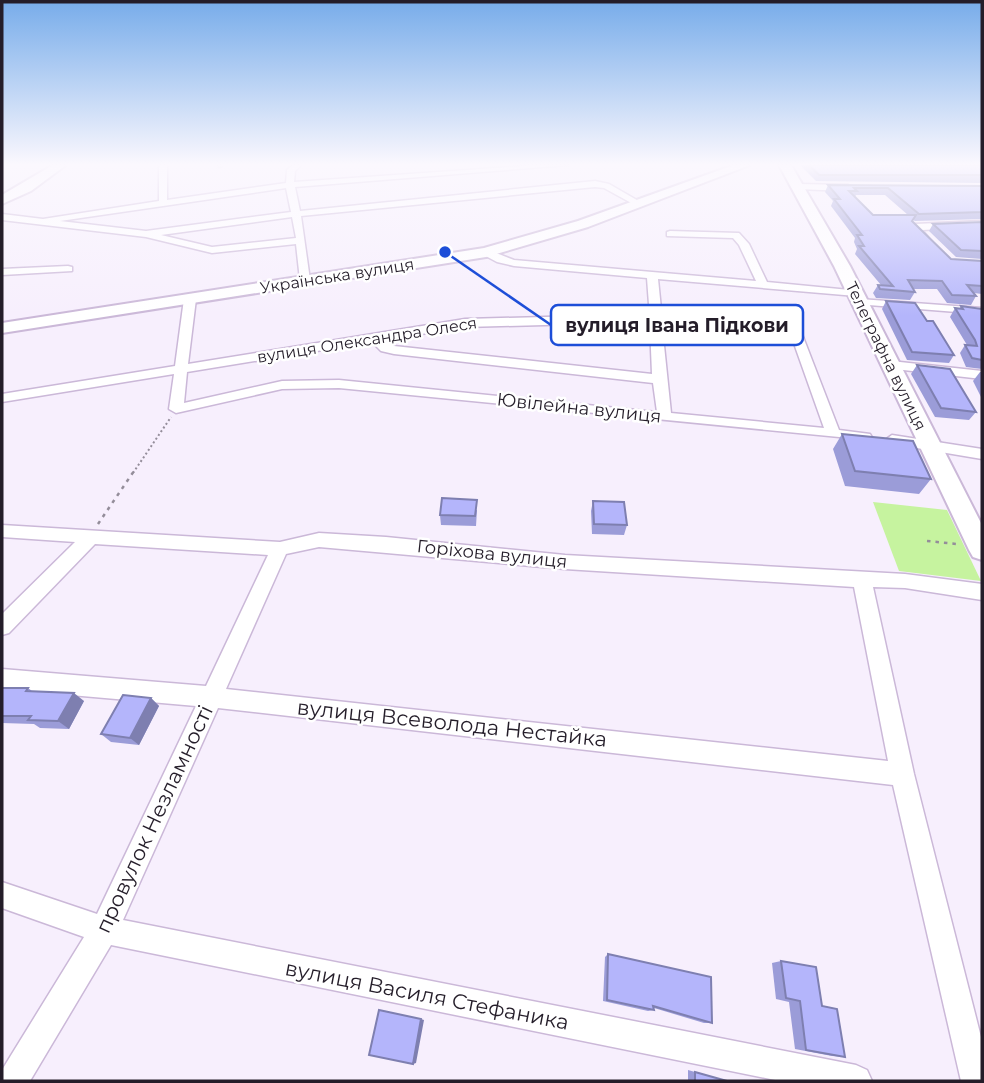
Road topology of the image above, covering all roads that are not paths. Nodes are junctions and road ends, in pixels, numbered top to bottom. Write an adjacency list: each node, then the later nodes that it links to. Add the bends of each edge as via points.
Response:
1 (99, 216): 7 (street)
2 (284, 216): 9 (street)
3 (296, 216): 11 (street)
4 (603, 216): 13 (street, Українська вулиця)
5 (814, 216): 19 (street, Телеграфна вулиця)
6 (2, 217): 7 (street)
7 (76, 220): 9 (street)
8 (982, 224): 12 (street, via 915,227)
9 (146, 234): 11 (street, via 225,250)
10 (670, 234): 18 (street, via 736,235)
11 (301, 240): 17 (street)
12 (938, 251)
13 (486, 252): 16 (street, via 514,263); 17 (street, Українська вулиця)
14 (68, 269): 15 (street)
15 (2, 272)
16 (652, 274): 18 (street); 22 (street)
17 (305, 281): 20 (street, Українська вулиця)
18 (762, 285): 19 (street)
19 (858, 297): 21 (street); 25 (street, Телеграфна вулиця)
20 (190, 299): 23 (street, Українська вулиця); 26 (street)
21 (982, 311)
22 (658, 322): 24 (street, вулиця Олександра Олеся, via 465,323); 28 (street); 31 (street, вулиця Олександра Олеся, via 796,332)
23 (2, 328)
24 (375, 338): 26 (street, вулиця Олександра Олеся); 28 (street, via 394,350)
25 (891, 365): 27 (street); 32 (street, Телеграфна вулиця)
26 (179, 369): 29 (street, вулиця Олександра Олеся); 30 (street, Ювілейна вулиця, via 176,408 282,385 339,384)
27 (982, 375)
28 (657, 379): 30 (street)
29 (2, 398)
30 (665, 417): 31 (street, Ювілейна вулиця)
31 (833, 434): 32 (street, Ювілейна вулиця)
32 (929, 445): 33 (street, Ювілейна вулиця); 36 (street, Телеграфна вулиця)
33 (982, 454)
34 (2, 531): 35 (street, Горіхова вулиця)
35 (93, 535): 37 (street, Горіхова вулиця); 40 (street)
36 (975, 547)
37 (280, 549): 38 (street, Горіхова вулиця, via 319,540 565,562); 42 (street, провулок Незламності)
38 (862, 580): 39 (street, Горіхова вулиця); 43 (street)
39 (982, 592)
40 (2, 627)
41 (2, 679): 42 (street, вулиця Всеволода Нестайка)
42 (211, 696): 43 (street, вулиця Всеволода Нестайка); 45 (street, провулок Незламності)
43 (902, 774): 48 (street)
44 (2, 895): 45 (street, вулиця Василя Стефаника)
45 (104, 930): 46 (street, провулок Незламності); 47 (street, вулиця Василя Стефаника)
46 (13, 1081)
47 (856, 1081)
48 (976, 1081)

